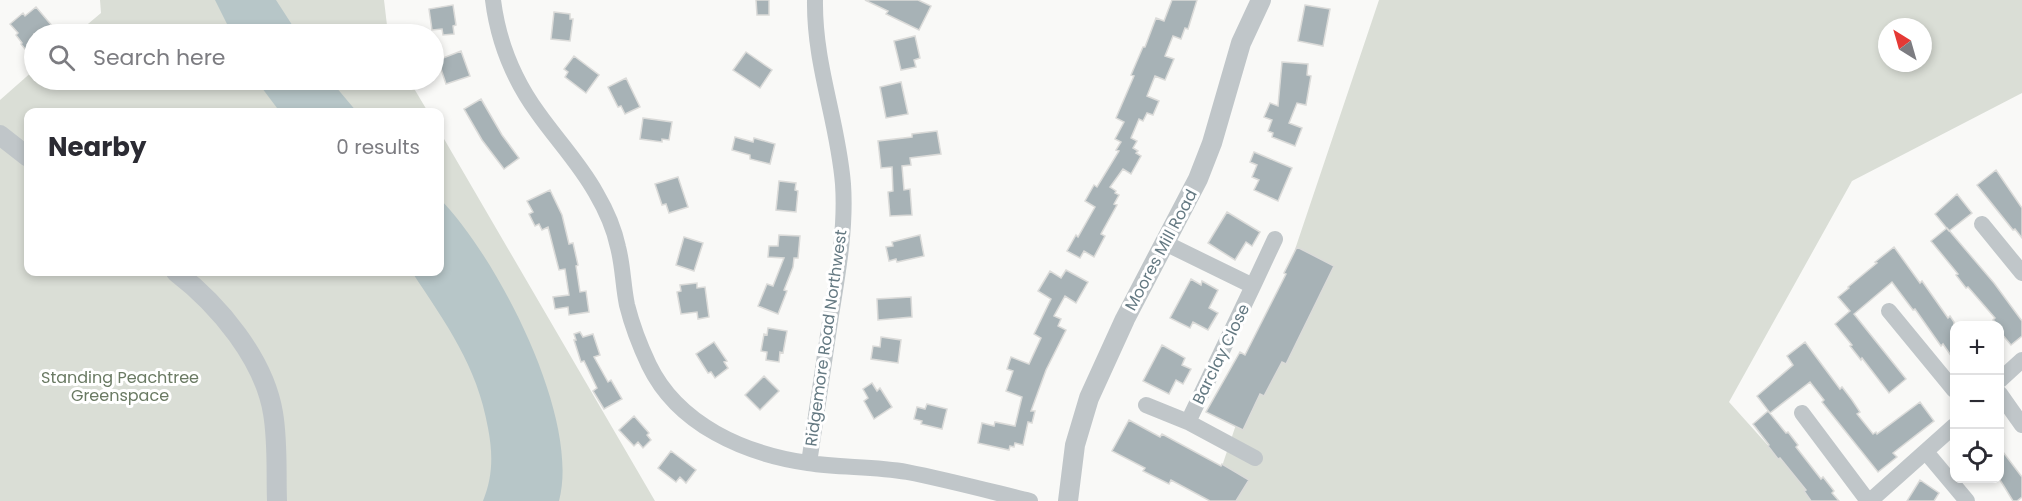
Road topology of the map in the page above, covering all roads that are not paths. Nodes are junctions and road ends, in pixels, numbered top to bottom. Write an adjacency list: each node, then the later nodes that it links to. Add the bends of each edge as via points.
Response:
1 (493, 0): 24 (street, Ridgemore Road Northwest, via 502,43 517,79 584,173 609,219 619,248 627,306 650,368 678,405 712,432 747,448)
2 (814, 0): 24 (street, Ridgemore Road Northwest, via 816,38 839,155 844,211)
3 (1261, 0): 8 (street, Moores Mill Road, via 1241,43 1212,143)
4 (0, 135): 5 (street)
5 (24, 155)
6 (1982, 224): 9 (street)
7 (1275, 239): 11 (street, Barclay Close)
8 (1165, 243): 11 (street, Barclay Close); 27 (street, Moores Mill Road, via 1089,398 1075,446)
9 (2022, 273)
10 (180, 276): 25 (street, via 220,313 262,375 276,433)
11 (1253, 286): 19 (street, Barclay Close)
12 (1889, 311): 15 (street)
13 (2022, 360): 14 (street)
14 (2004, 376)
15 (1950, 385)
16 (2004, 400): 20 (street)
17 (1146, 405): 19 (street, Barclay Close)
18 (1802, 413): 28 (street)
19 (1188, 422): 23 (street, Barclay Close)
20 (2022, 425)
21 (1951, 429): 22 (street)
22 (1926, 452): 28 (street); 29 (street)
23 (1255, 458)
24 (809, 463): 26 (street, Ridgemore Road Northwest, via 906,472)
25 (277, 501)
26 (1030, 501)
27 (1068, 501)
28 (1869, 501)
29 (1967, 501)

